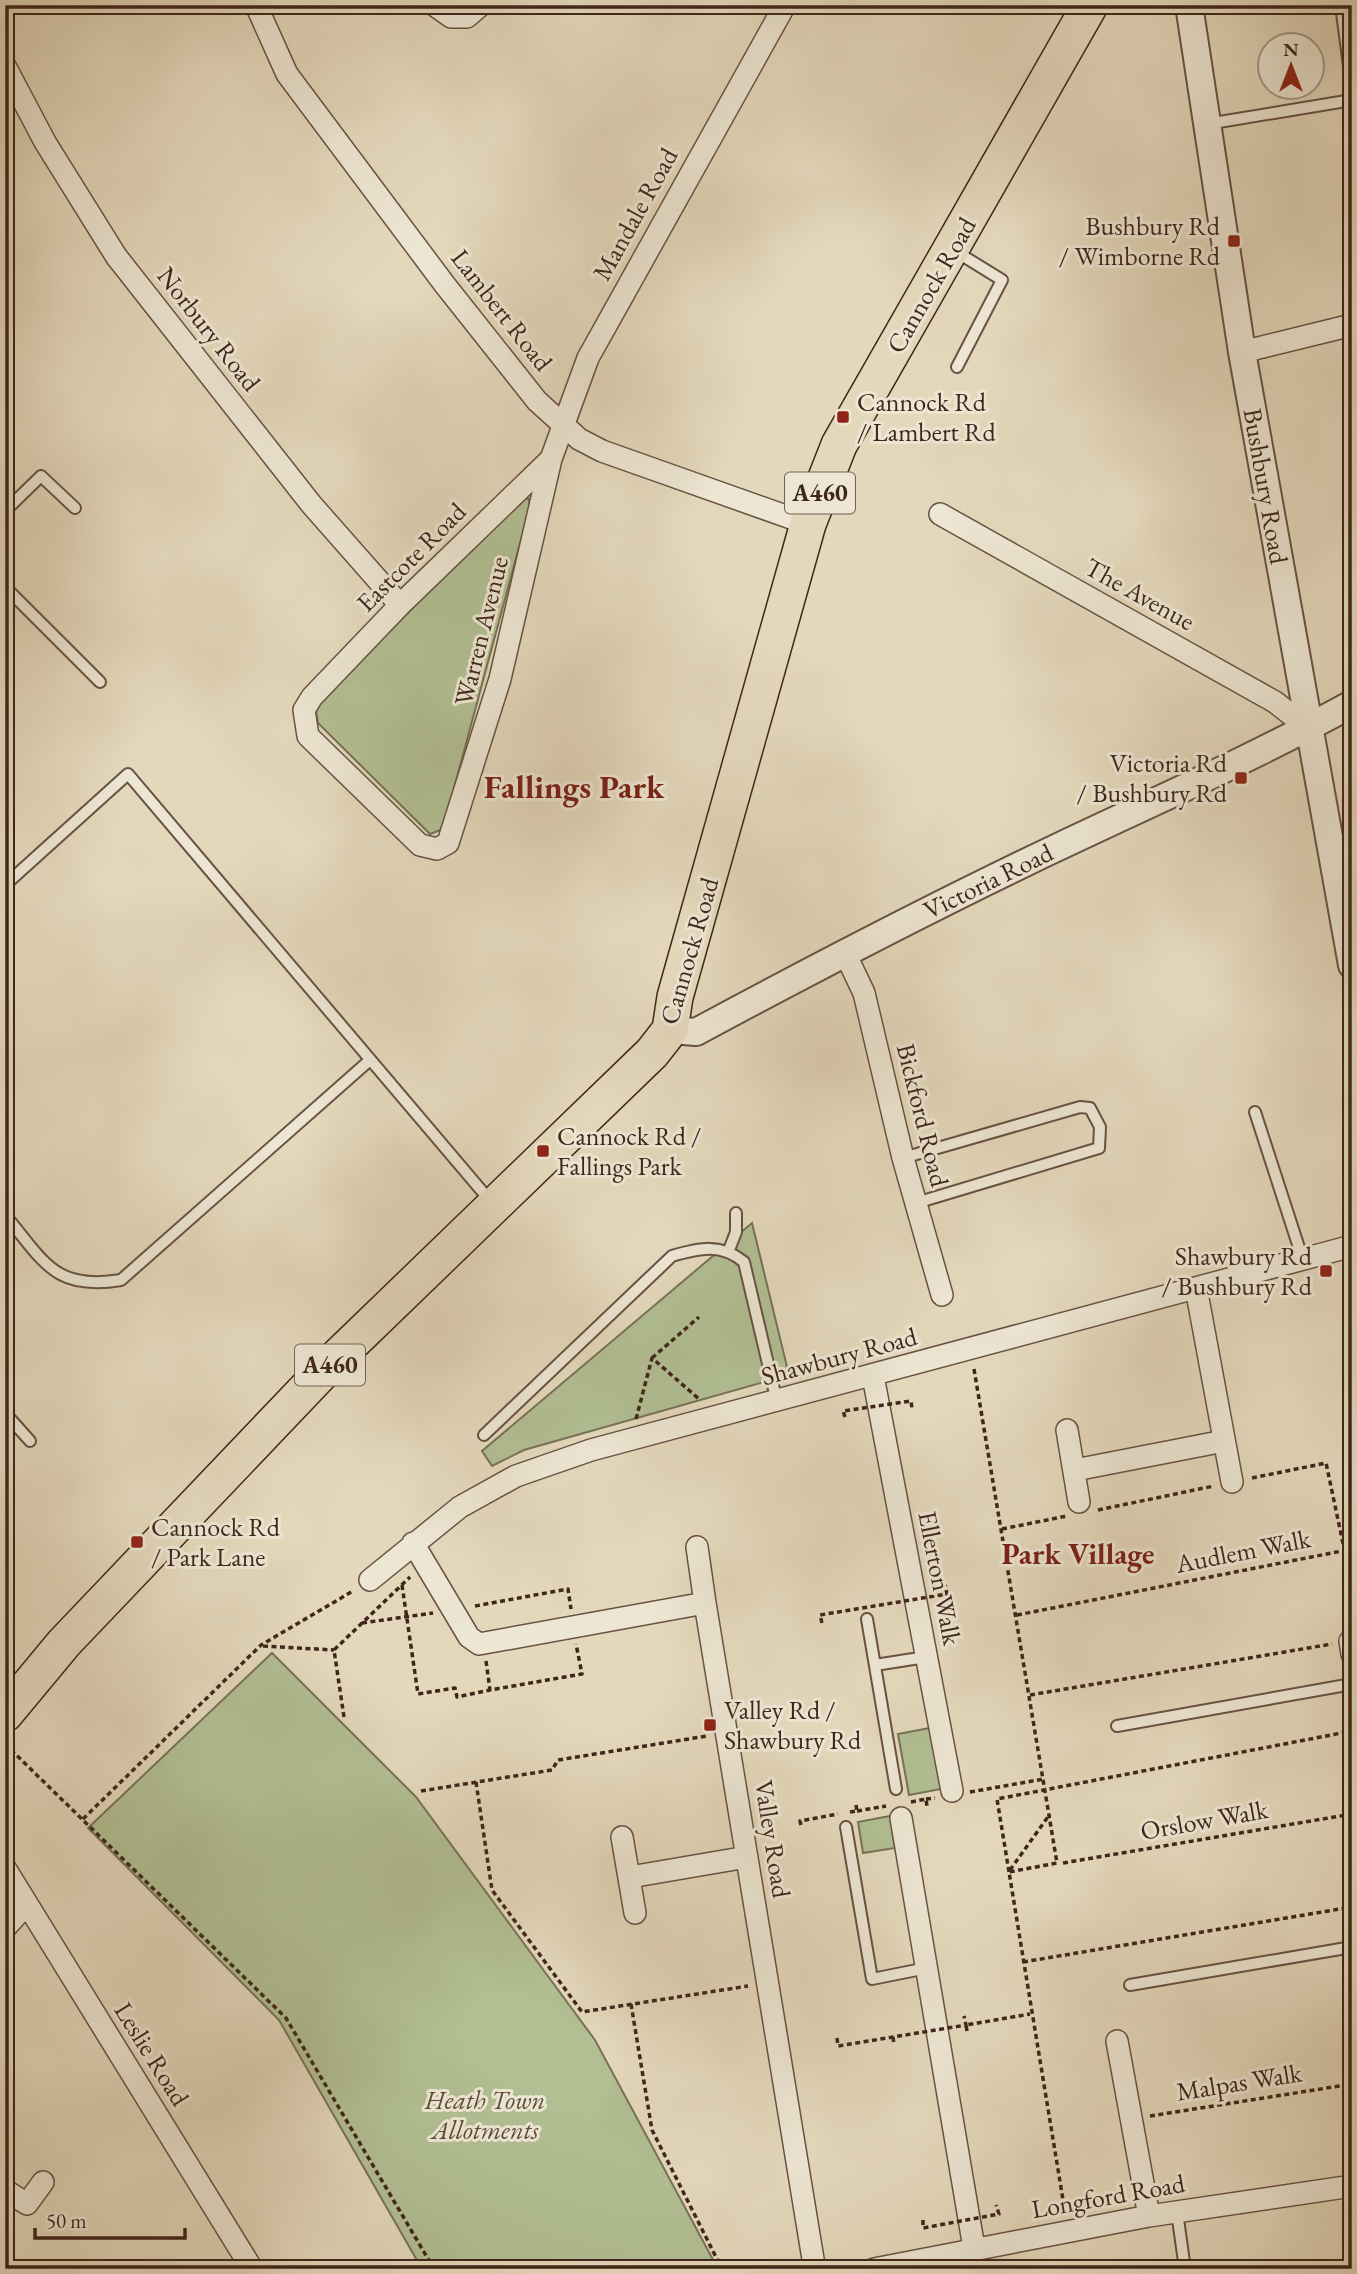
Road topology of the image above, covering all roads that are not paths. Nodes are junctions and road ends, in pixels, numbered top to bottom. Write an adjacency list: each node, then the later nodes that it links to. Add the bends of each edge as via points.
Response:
1 (256, 5): 16 (street, Lambert Road, via 288,74 445,285 537,401)
2 (434, 5): 3 (street, via 451,17 467,17)
3 (481, 5)
4 (785, 5): 16 (street, Mandale Road, via 627,283 588,358)
5 (1090, 5): 12 (highway, Cannock Road / A460)
6 (1189, 5): 11 (street, Bushbury Road)
7 (1341, 5): 9 (lane)
8 (5, 66): 23 (street, Norbury Road, via 45,142 116,256 311,504)
9 (1352, 89)
10 (1352, 100): 11 (lane)
11 (1207, 124): 14 (street, Bushbury Road)
12 (952, 250): 15 (lane, via 1002,280); 21 (highway, Cannock Road / A460, via 839,445)
13 (1352, 325): 14 (street)
14 (1242, 352): 27 (street, Bushbury Road)
15 (957, 366)
16 (563, 425): 17 (street, Mandale Road); 21 (street, Lambert Road, via 603,451)
17 (551, 459): 23 (street, Eastcote Road); 25 (street, Warren Avenue, via 500,679 448,843 437,849 420,845 308,736 304,710)
18 (75, 508): 19 (lane, via 41,476)
19 (5, 511)
20 (940, 514): 27 (street, The Avenue, via 1276,702)
21 (808, 524): 32 (highway, Cannock Road / A460, via 675,998)
22 (5, 587): 24 (lane)
23 (400, 605): 25 (street, Eastcote Road)
24 (100, 682)
25 (312, 697)
26 (1352, 704): 27 (street, Victoria Road)
27 (1308, 728): 29 (street, Bushbury Road); 30 (street, Victoria Road)
28 (5, 885): 33 (lane, via 128,774)
29 (1348, 918): 31 (street, Bushbury Road)
30 (844, 951): 32 (street, Victoria Road, via 696,1032); 35 (street, Bickford Road, via 864,993)
31 (1352, 965)
32 (670, 1030): 37 (highway, Cannock Road / A460, via 652,1054)
33 (370, 1060): 37 (lane); 39 (lane, via 121,1280 92,1285 69,1281 50,1267)
34 (1255, 1112): 42 (lane)
35 (904, 1158): 36 (street, Bickford Road); 36 (lane, via 1080,1107 1090,1108 1100,1127 1099,1148)
36 (916, 1203): 44 (street, Bickford Road)
37 (495, 1207): 63 (highway, Cannock Road / A460, via 328,1366 64,1643)
38 (736, 1213): 41 (lane, via 736,1232)
39 (5, 1215)
40 (1352, 1247): 42 (street, Shawbury Road)
41 (729, 1250): 46 (lane, via 744,1262); 49 (lane, via 696,1249 673,1256)
42 (1303, 1260): 43 (street, Shawbury Road)
43 (1196, 1288): 45 (street, Shawbury Road); 51 (street)
44 (942, 1295)
45 (873, 1376): 46 (street, Shawbury Road); 60 (street, Ellerton Walk)
46 (777, 1402): 55 (street, Shawbury Road, via 636,1438 516,1476 460,1507)
47 (5, 1413): 50 (lane)
48 (1067, 1430): 52 (street)
49 (484, 1435)
50 (30, 1441)
51 (1224, 1441): 52 (street); 53 (street)
52 (1075, 1470): 54 (street)
53 (1232, 1482)
54 (1082, 1509)
55 (413, 1543): 57 (street, Shawbury Road); 58 (street, via 469,1637 479,1644)
56 (697, 1548): 58 (street, Valley Road)
57 (370, 1580)
58 (705, 1603): 70 (street, Valley Road)
59 (867, 1619): 61 (lane)
60 (926, 1657): 61 (lane); 66 (street, Ellerton Walk)
61 (875, 1665): 65 (lane)
62 (1352, 1684): 64 (lane)
63 (5, 1714)
64 (1117, 1726)
65 (896, 1789)
66 (952, 1793)
67 (901, 1818): 77 (street)
68 (846, 1827): 77 (lane, via 872,1979)
69 (622, 1837): 72 (street)
70 (747, 1857): 72 (street); 86 (street, Valley Road)
71 (5, 1868): 73 (street, Leslie Road)
72 (630, 1877): 74 (street)
73 (27, 1904): 75 (street); 87 (street, Leslie Road)
74 (635, 1913)
75 (5, 1928)
76 (1352, 1947): 78 (lane)
77 (927, 1968): 85 (street)
78 (1130, 1984)
79 (1117, 2041): 84 (street)
80 (43, 2182): 82 (street, via 27,2204)
81 (1352, 2186): 83 (street, Longford Road)
82 (5, 2190)
83 (1177, 2212): 84 (street, Longford Road); 89 (lane)
84 (1149, 2216): 85 (street, Longford Road)
85 (974, 2248): 88 (street, Longford Road)
86 (815, 2267)
87 (252, 2269)
88 (874, 2269)
89 (1185, 2269)

